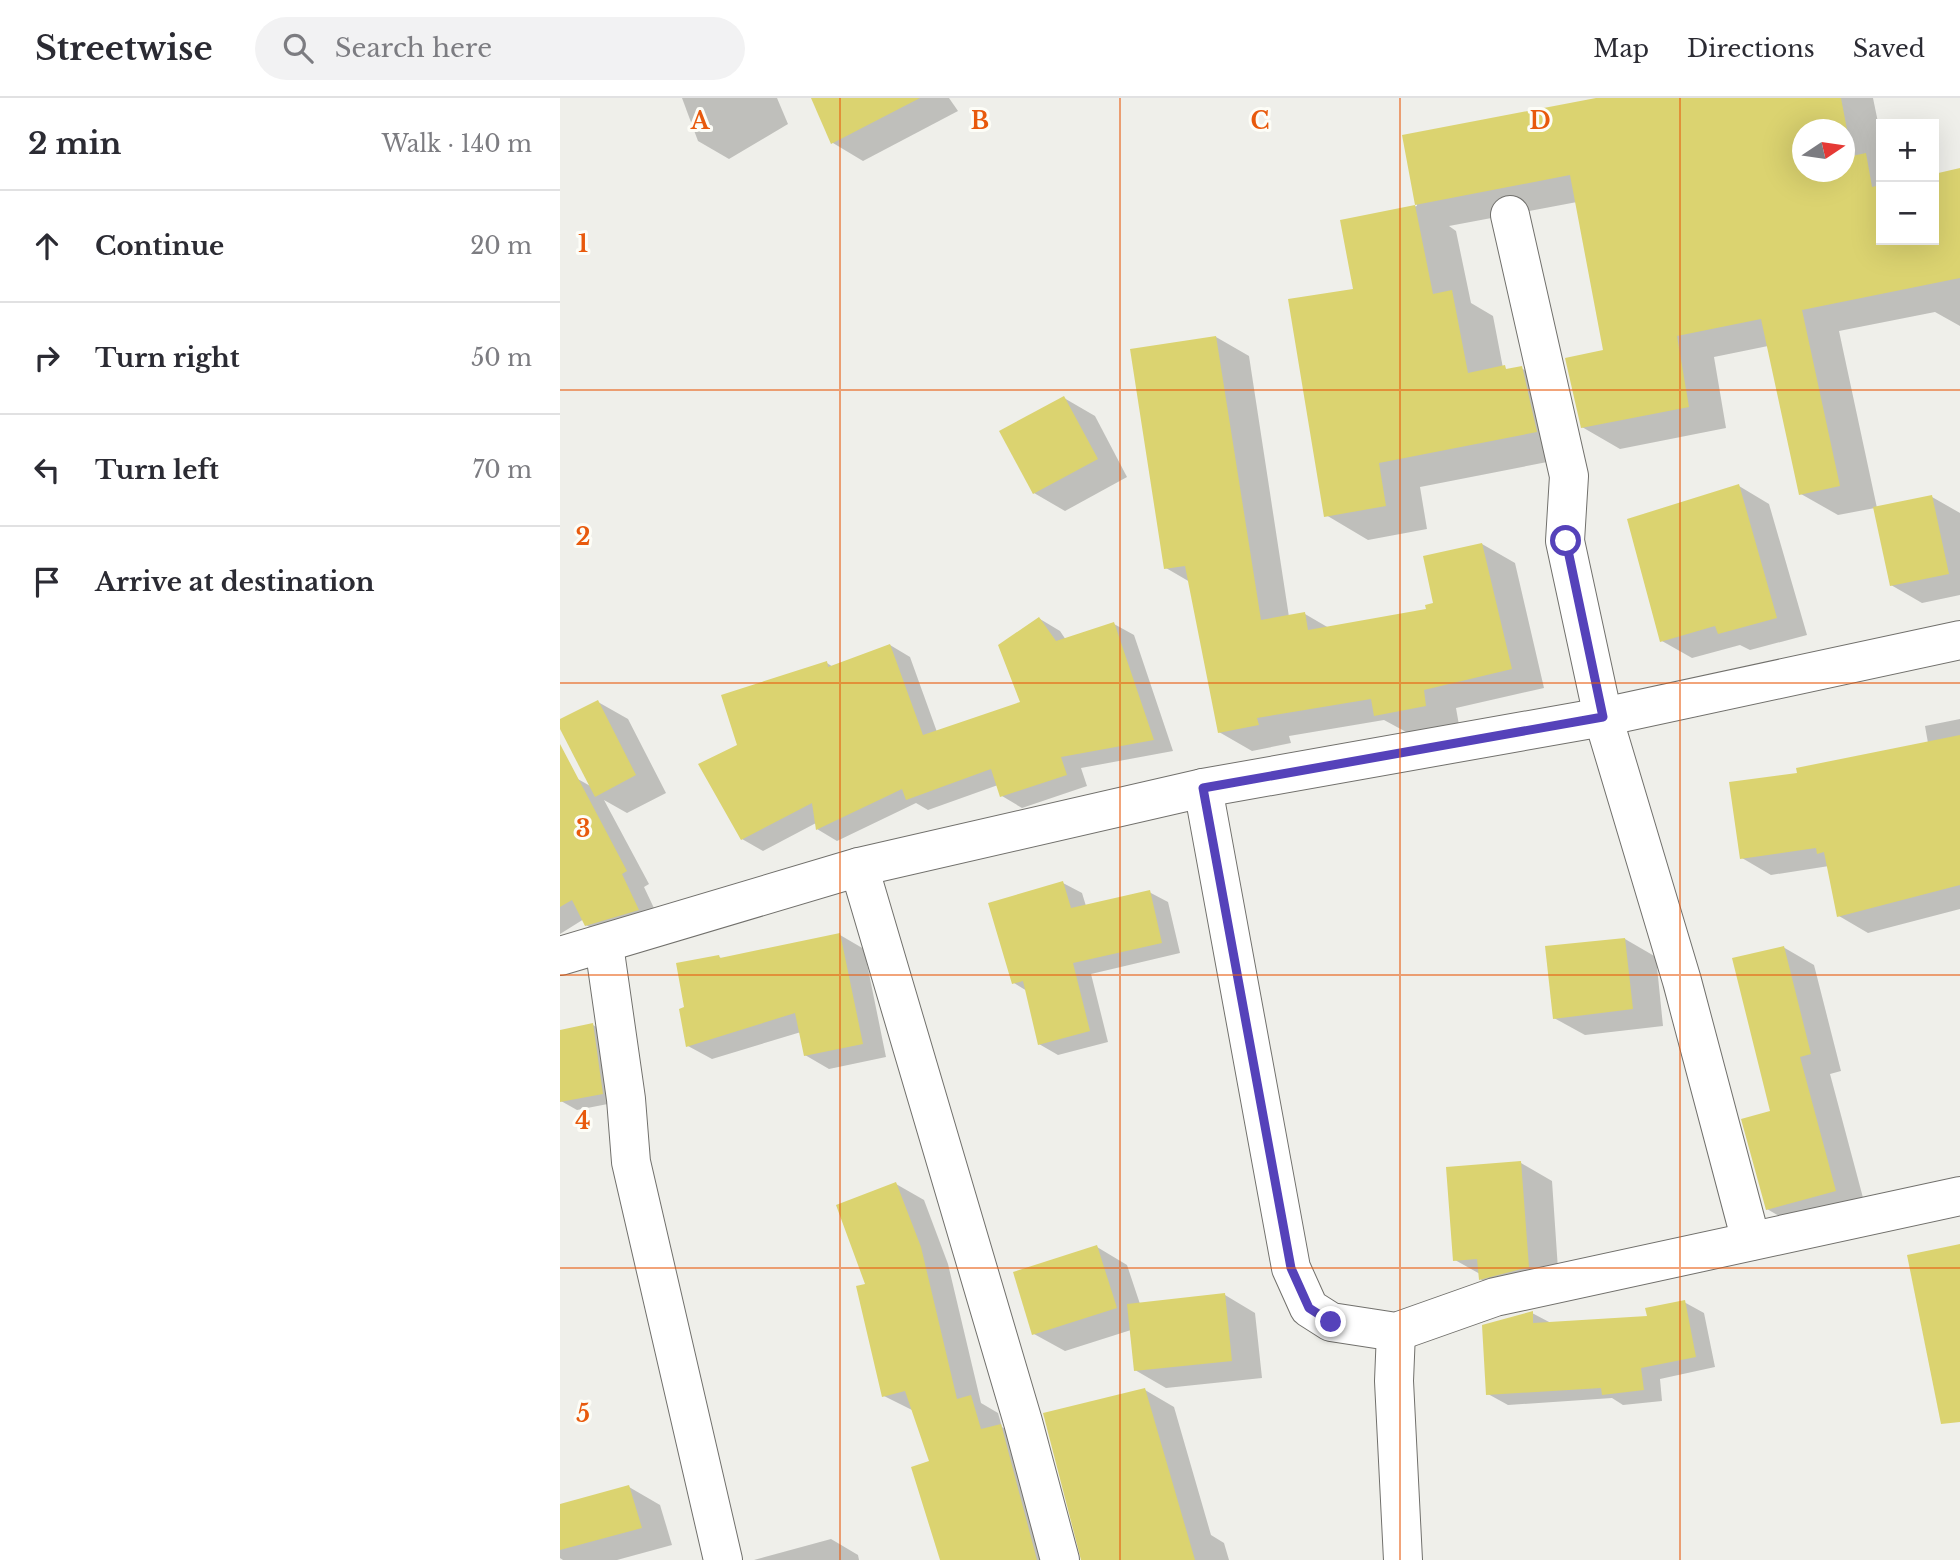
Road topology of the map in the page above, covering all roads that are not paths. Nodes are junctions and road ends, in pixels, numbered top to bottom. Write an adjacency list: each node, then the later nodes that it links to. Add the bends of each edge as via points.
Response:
1 (1510, 215): 3 (street, via 1569,476 1566,541)
2 (1960, 639): 3 (street)
3 (1603, 717): 4 (street); 9 (street, via 1682,981)
4 (1203, 788): 5 (street); 10 (street, via 1291,1268 1309,1308 1331,1322)
5 (859, 867): 6 (street); 12 (street)
6 (604, 944): 7 (street); 11 (street, via 631,1162)
7 (560, 956)
8 (1960, 1196): 9 (street)
9 (1751, 1241): 10 (street, via 1495,1297)
10 (1396, 1332): 13 (street, via 1394,1381)
11 (723, 1560)
12 (1060, 1560)
13 (1403, 1560)

